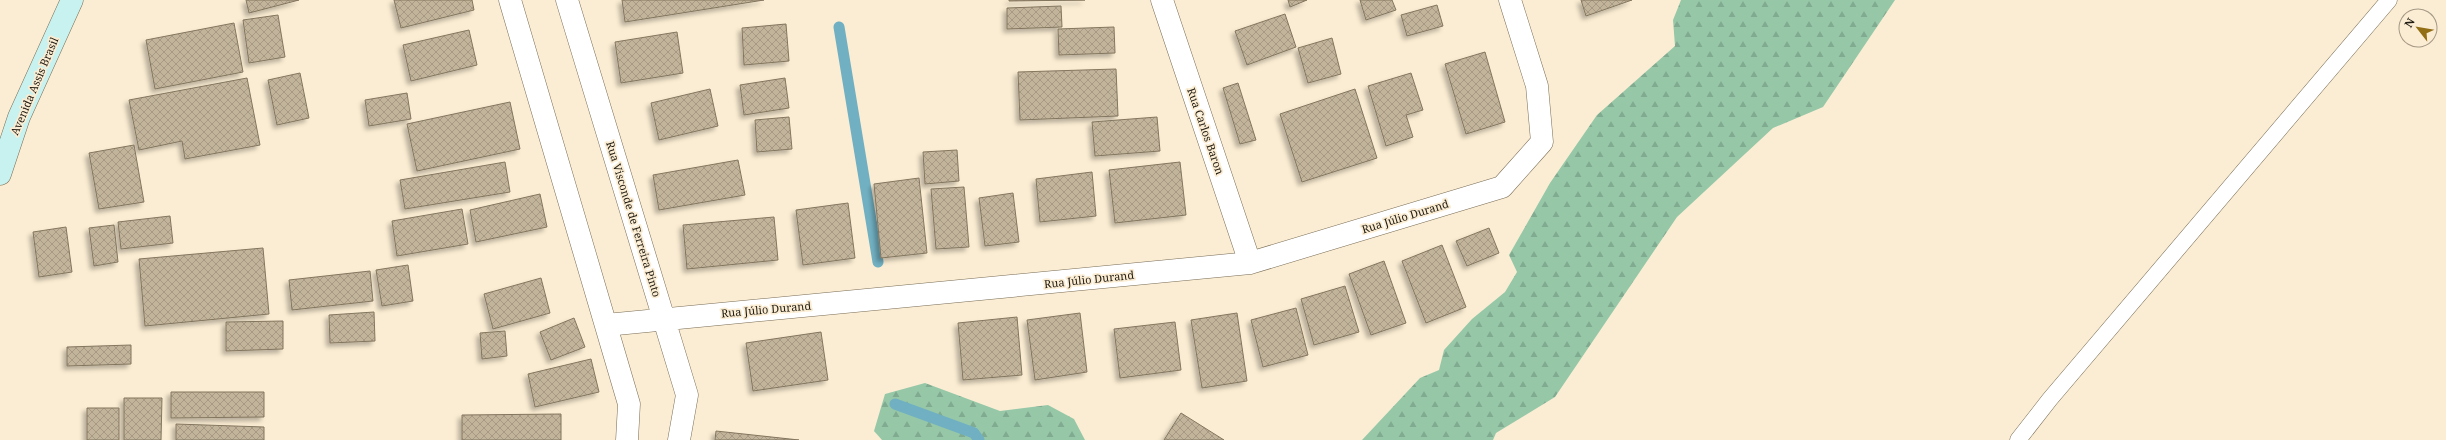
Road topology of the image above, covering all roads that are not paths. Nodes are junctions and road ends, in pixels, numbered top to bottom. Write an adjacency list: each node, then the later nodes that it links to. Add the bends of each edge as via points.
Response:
1 (72, 0): 7 (street, Avenida Assis Brasil, via 19,117)
2 (510, 0): 10 (street)
3 (567, 0): 9 (street, Rua Visconde de Ferreira Pinto)
4 (1162, 0): 8 (street, Rua Carlos Baron)
5 (1510, 0): 8 (street, Rua Júlio Durand, via 1537,86 1542,142 1502,187)
6 (2389, 0): 13 (lane)
7 (0, 174)
8 (1250, 263): 9 (street, Rua Júlio Durand)
9 (664, 319): 10 (street, Rua Júlio Durand); 12 (street, Rua Visconde de Ferreira Pinto, via 687,395)
10 (606, 325): 11 (street, via 630,404)
11 (627, 440)
12 (679, 440)
13 (2018, 440)

